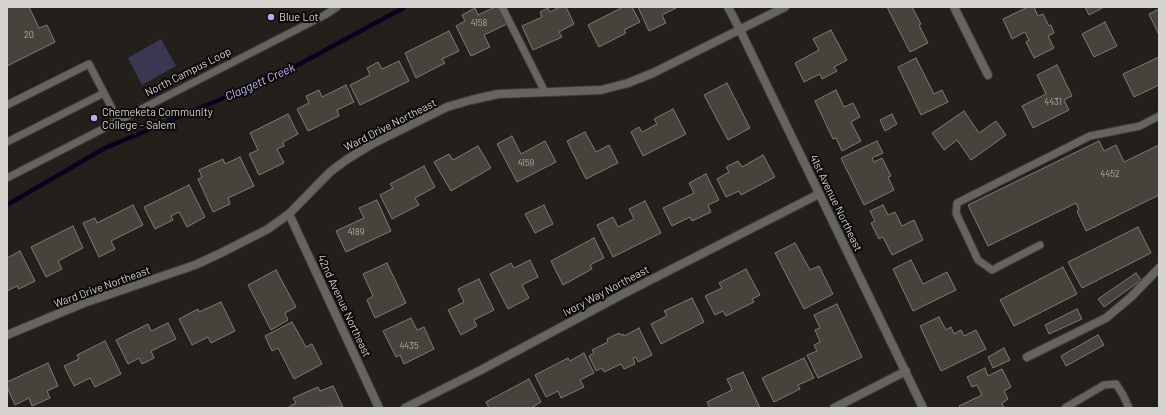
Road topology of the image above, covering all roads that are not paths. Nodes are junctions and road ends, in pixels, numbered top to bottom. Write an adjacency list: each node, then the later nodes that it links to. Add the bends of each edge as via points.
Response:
1 (337, 7): 12 (lane, North Campus Loop)
2 (502, 7): 8 (lane)
3 (728, 7): 6 (street, 41st Avenue Northeast)
4 (785, 7): 6 (street, Ward Drive Northeast)
5 (954, 7): 7 (street)
6 (740, 30): 8 (street, Ward Drive Northeast, via 628,83 601,90); 15 (street, 41st Avenue Northeast)
7 (988, 75)
8 (545, 92): 16 (street, Ward Drive Northeast, via 498,94 447,107 372,144 346,160 330,172)
9 (104, 93): 10 (lane, via 89,64); 12 (lane); 13 (lane)
10 (7, 105)
11 (1159, 116): 17 (lane, via 1140,126 1090,136 957,203 956,213 978,260 992,270)
12 (118, 120): 14 (lane, North Campus Loop)
13 (7, 142)
14 (7, 178)
15 (819, 194): 21 (street, 41st Avenue Northeast); 23 (street, Ivory Way Northeast)
16 (289, 214): 19 (street, Ward Drive Northeast, via 268,229 195,265 84,303); 22 (street, 42nd Avenue Northeast)
17 (1040, 245)
18 (1159, 268): 20 (street, via 1131,298 1106,318)
19 (7, 335)
20 (1027, 357)
21 (906, 372): 24 (street); 25 (street, 41st Avenue Northeast)
22 (379, 408)
23 (405, 408)
24 (834, 408)
25 (923, 408)
26 (1065, 408): 27 (lane, via 1104,385 1116,384)
27 (1129, 408)

